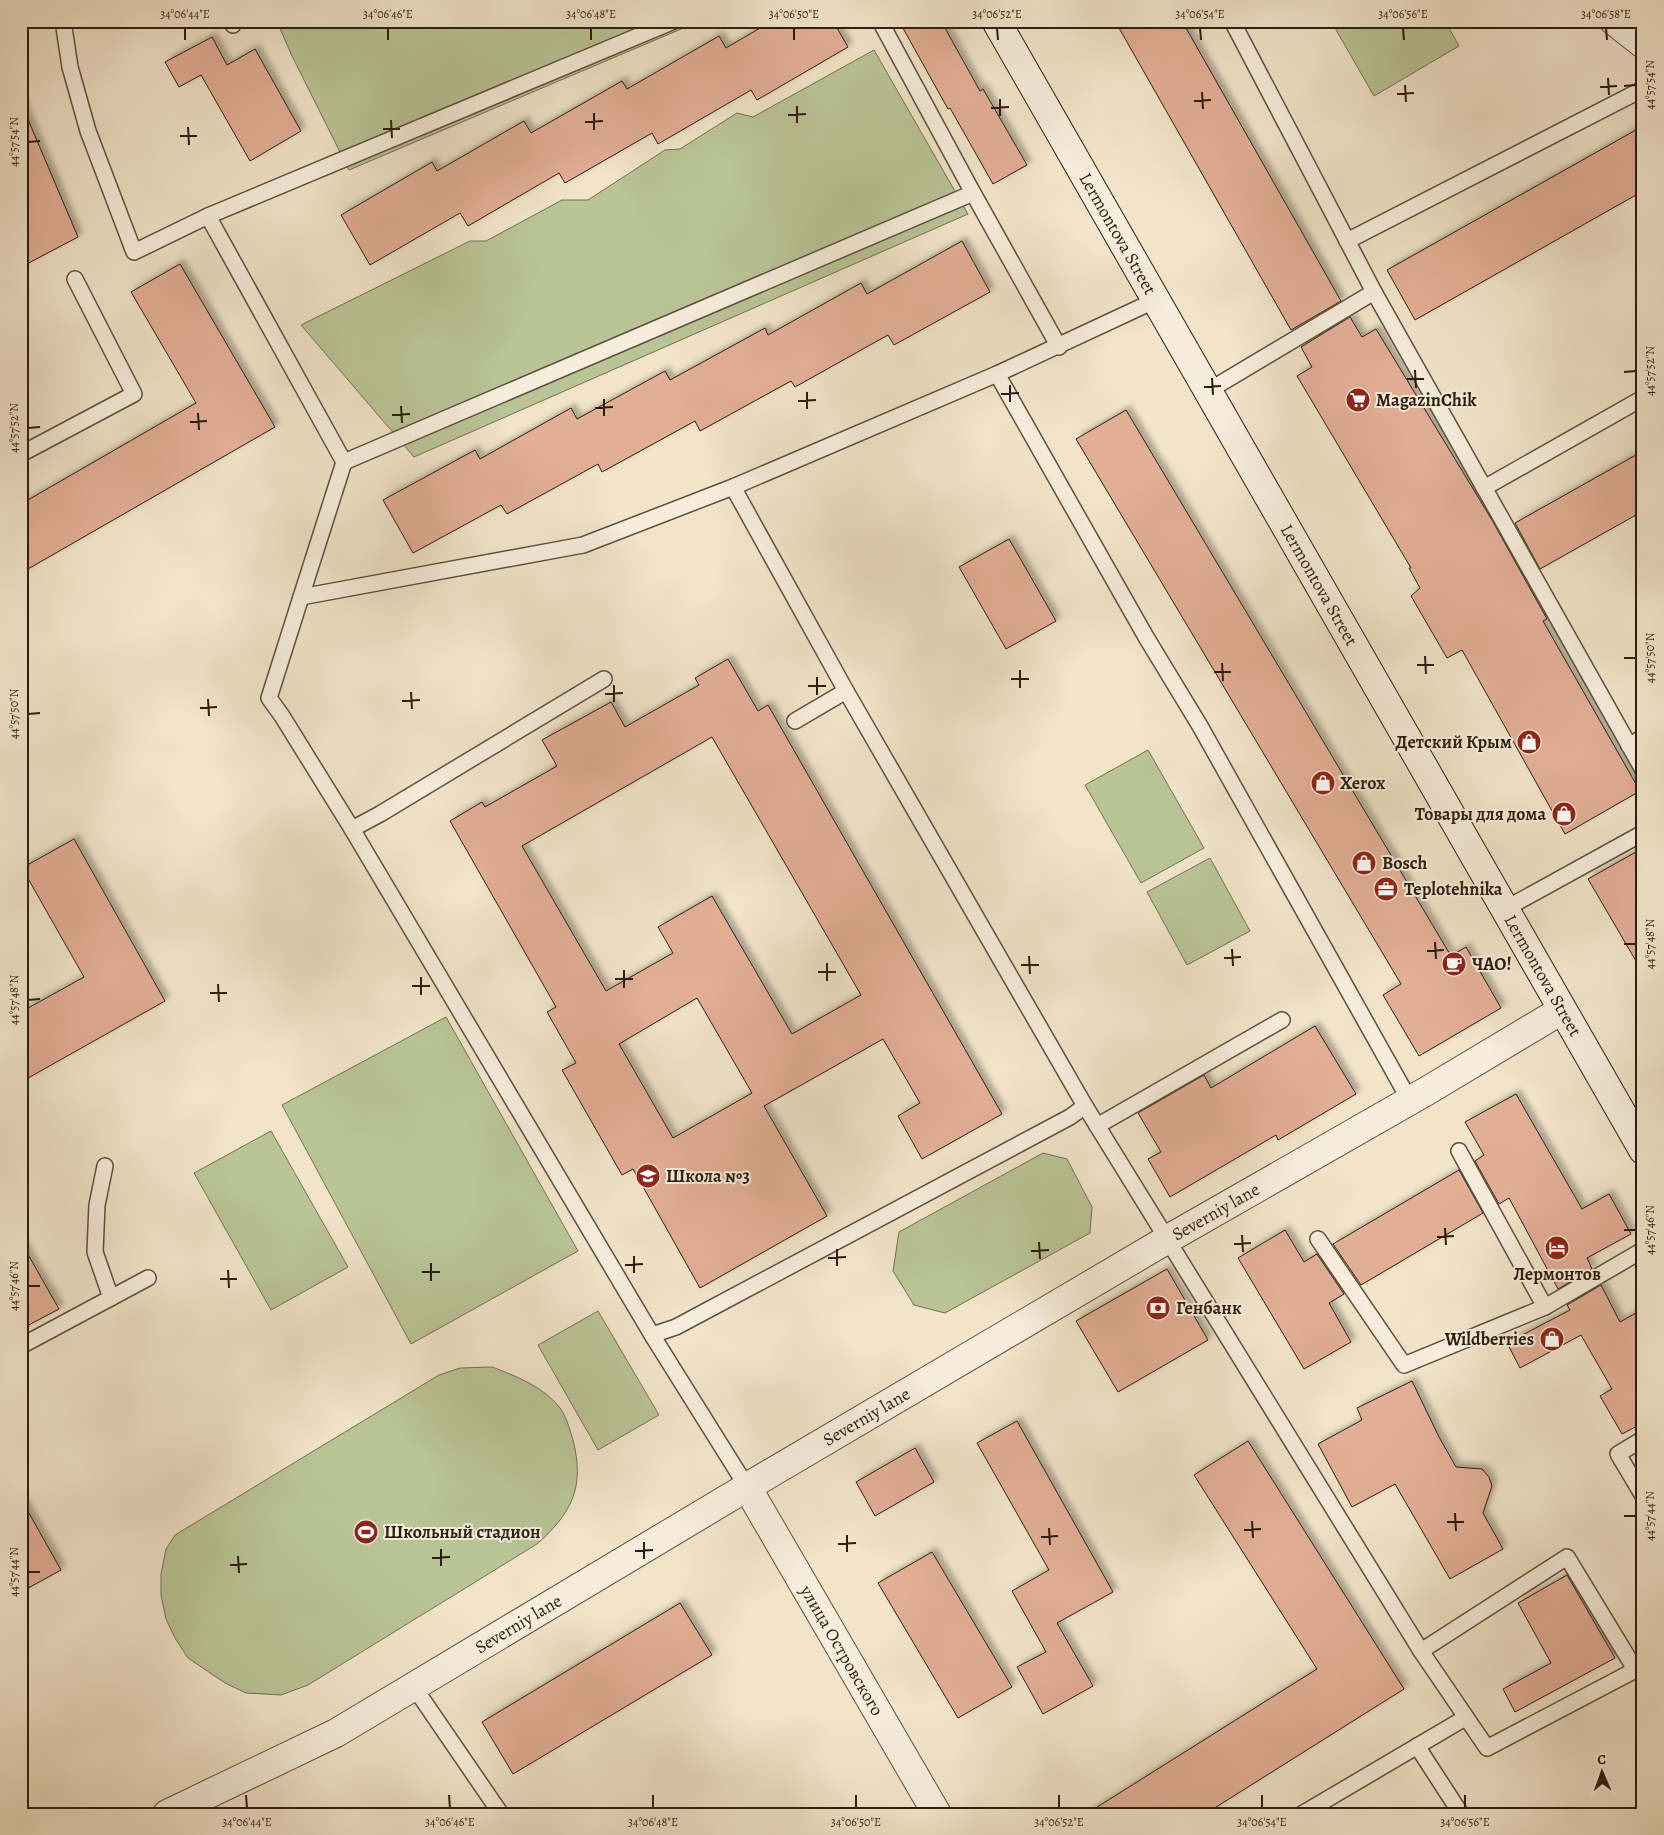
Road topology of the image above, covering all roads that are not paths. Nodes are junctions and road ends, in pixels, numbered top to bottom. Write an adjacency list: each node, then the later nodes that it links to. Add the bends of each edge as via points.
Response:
1 (63, 21): 10 (lane, via 70,67 88,131 134,252)
2 (674, 21): 10 (lane)
3 (880, 21): 9 (lane)
4 (996, 21): 14 (street, Lermontova Street)
5 (1232, 21): 11 (lane)
6 (1614, 21): 7 (street)
7 (1643, 44)
8 (1643, 89): 11 (lane)
9 (973, 193): 15 (lane); 20 (lane)
10 (208, 216): 20 (lane)
11 (1347, 241): 13 (lane)
12 (75, 279): 19 (lane, via 134,394)
13 (1374, 292): 17 (lane); 22 (lane)
14 (1156, 300): 15 (lane); 17 (street, Lermontova Street)
15 (1058, 346): 16 (lane)
16 (997, 374): 21 (lane); 35 (lane, via 1200,726)
17 (1208, 391): 32 (street, Lermontova Street)
18 (1643, 398): 22 (lane)
19 (21, 454)
20 (344, 462): 23 (lane)
21 (733, 487): 23 (lane, via 583,546); 25 (lane)
22 (1484, 488): 28 (lane)
23 (300, 596): 30 (lane, via 269,698)
24 (604, 679): 30 (lane)
25 (846, 691): 26 (lane); 36 (lane)
26 (795, 721)
27 (1643, 737): 28 (lane)
28 (1629, 746): 29 (lane)
29 (1643, 770)
30 (352, 828): 47 (lane)
31 (1643, 833): 32 (lane)
32 (1505, 909): 33 (street, Lermontova Street)
33 (1562, 1010): 35 (street, Severniy lane); 38 (street, Lermontova Street)
34 (1282, 1020): 37 (lane)
35 (1410, 1101): 41 (street, Severniy lane)
36 (1085, 1106): 37 (lane); 47 (lane, via 684,1322)
37 (1097, 1126): 41 (lane)
38 (1643, 1150)
39 (1459, 1151): 46 (lane)
40 (105, 1166): 45 (lane, via 97,1205 94,1252)
41 (1168, 1239): 50 (street, Severniy lane); 52 (lane)
42 (1318, 1239): 46 (lane, via 1404,1365)
43 (1643, 1250): 46 (lane)
44 (148, 1278): 45 (lane)
45 (111, 1298): 48 (lane)
46 (1545, 1307)
47 (652, 1335): 50 (lane)
48 (21, 1346)
49 (1643, 1439): 51 (lane, via 1618,1454)
50 (747, 1487): 54 (street, Severniy lane); 60 (street, улица Островского)
51 (1643, 1496)
52 (1421, 1651): 53 (lane, via 1567,1557); 55 (lane)
53 (1639, 1668): 55 (lane, via 1487,1748)
54 (414, 1687): 58 (street, Severniy lane, via 336,1733); 59 (lane)
55 (1465, 1718): 56 (lane)
56 (1417, 1746): 57 (lane); 61 (lane)
57 (1460, 1813)
58 (167, 1814)
59 (501, 1814)
60 (937, 1814)
61 (1302, 1814)

